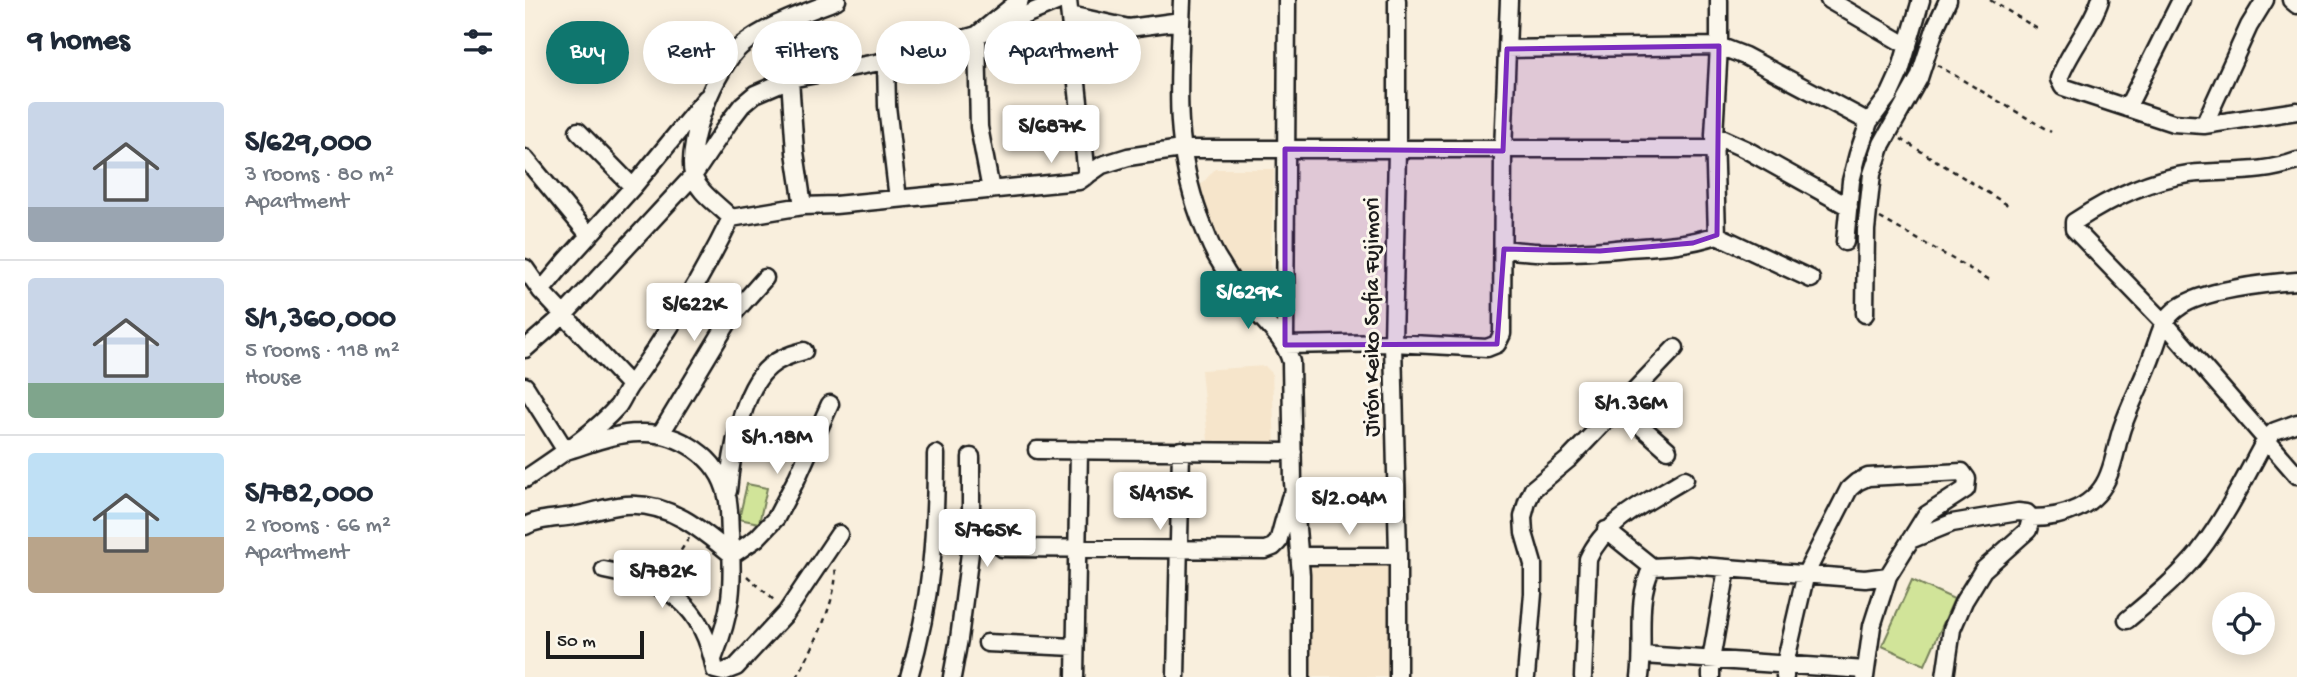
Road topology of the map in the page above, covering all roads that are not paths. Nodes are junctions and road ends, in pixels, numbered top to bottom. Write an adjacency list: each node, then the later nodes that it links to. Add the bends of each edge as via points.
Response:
1 (837, 0): 27 (street, via 757,34 725,64)
2 (1020, 0): 19 (street)
3 (1061, 0): 19 (street)
4 (1182, 0): 18 (street)
5 (1287, 0): 35 (street)
6 (1397, 0): 36 (street, Jirón Keiko Sofia Fujimori)
7 (1509, 0): 23 (street)
8 (1719, 0): 21 (street)
9 (1829, 0): 22 (street)
10 (1921, 0): 22 (street)
11 (1948, 0): 57 (street, via 1919,78 1889,131 1872,174)
12 (2101, 0): 28 (street, via 2063,67 2060,83)
13 (2181, 0): 28 (street)
14 (2265, 0): 31 (street)
15 (2291, 0): 16 (street)
16 (2297, 5)
17 (1069, 8): 18 (street, via 1129,28); 41 (street)
18 (1181, 21): 34 (street)
19 (977, 35): 20 (street); 43 (street, via 979,127)
20 (970, 37)
21 (1719, 46): 23 (street); 30 (street); 33 (street)
22 (1908, 46): 30 (street, via 1891,94)
23 (1507, 49): 37 (street)
24 (778, 84): 40 (street, via 742,105)
25 (790, 84): 45 (street)
26 (887, 84): 44 (street)
27 (710, 93): 40 (street, via 692,156); 42 (street)
28 (2127, 108): 31 (street, via 2173,123)
29 (2297, 111): 31 (street)
30 (1869, 122): 46 (street, via 1851,181)
31 (2204, 125)
32 (578, 131): 42 (street)
33 (1715, 142): 37 (street); 46 (street, via 1745,149); 49 (street)
34 (1181, 149): 35 (street); 41 (street, via 1128,157 1102,165); 61 (street, via 1192,196 1212,248 1237,288)
35 (1285, 149): 36 (street); 61 (street)
36 (1397, 150): 37 (street); 60 (street, Jirón Keiko Sofia Fujimori)
37 (1503, 151): 51 (street)
38 (525, 158): 48 (street)
39 (2297, 161): 59 (street, via 2262,170 2188,174 2136,188 2074,222 2074,229)
40 (693, 176): 47 (street); 58 (street)
41 (1087, 176): 43 (street, via 1079,181)
42 (633, 187): 48 (street)
43 (991, 190): 44 (street)
44 (898, 199): 45 (street)
45 (803, 206): 47 (street)
46 (1849, 207): 50 (street)
47 (731, 218): 65 (street, via 653,355)
48 (589, 235): 56 (street)
49 (1717, 235): 51 (street, via 1693,243 1601,251 1536,254); 54 (street)
50 (1845, 242)
51 (1504, 249): 60 (street, via 1502,334 1497,344 1487,348)
52 (525, 268): 56 (street)
53 (765, 278): 70 (street, via 733,314)
54 (1811, 279)
55 (2297, 281): 59 (street, via 2196,299)
56 (541, 291): 58 (street)
57 (1865, 314)
58 (564, 315): 63 (street); 65 (street)
59 (2164, 322): 71 (street); 85 (street, via 2105,484 2080,508)
60 (1392, 343): 61 (street); 94 (street, Jirón Keiko Sofia Fujimori)
61 (1285, 345): 77 (street, via 1291,362)
62 (1675, 348): 68 (street)
63 (525, 349)
64 (804, 351): 84 (street, via 770,366 754,382 731,455)
65 (630, 385): 76 (street, via 619,405)
66 (525, 386): 76 (street)
67 (830, 404): 95 (street, via 776,518)
68 (1619, 407): 75 (street); 115 (street, via 1533,489 1527,502 1524,533 1533,564 1533,593)
69 (2297, 423): 71 (street)
70 (660, 435): 76 (street, via 630,433); 84 (street, via 693,447 715,466)
71 (2266, 439): 80 (street); 101 (street, via 2226,514 2197,554)
72 (1037, 450): 73 (street)
73 (1079, 450): 74 (street); 91 (street)
74 (1181, 450): 77 (street); 92 (street)
75 (1668, 450)
76 (566, 451): 81 (street)
77 (1293, 452): 83 (street)
78 (936, 454): 109 (street, via 934,553)
79 (971, 457): 110 (street, via 971,545)
80 (2297, 475)
81 (525, 479)
82 (1685, 479): 87 (street)
83 (1293, 482): 92 (street, via 1279,542 1273,547); 93 (street)
84 (728, 497): 95 (street)
85 (2031, 518): 89 (street, via 2018,512 1952,523); 119 (street, via 2028,530 1983,570 1964,601 1952,629)
86 (525, 526): 95 (street, via 549,517 625,505 660,508 697,526)
87 (1606, 530): 96 (street); 116 (street, via 1588,559)
88 (839, 534): 105 (street, via 786,613 736,667 718,672)
89 (1910, 540): 99 (street, via 1926,515 1966,489 1962,472 1868,477 1857,482 1849,489); 100 (street)
90 (1002, 548): 91 (street)
91 (1077, 549): 92 (street); 103 (street)
92 (1179, 551): 112 (street)
93 (1299, 556): 94 (street); 113 (street)
94 (1398, 556): 114 (street, Jirón Keiko Sofia Fujimori)
95 (732, 561): 105 (street, via 726,626)
96 (1652, 567): 97 (street); 104 (street, via 1644,582)
97 (1727, 569): 99 (street); 106 (street)
98 (604, 570): 105 (street, via 632,575 679,598 695,614)
99 (1806, 573): 100 (street, via 1865,579); 107 (street)
100 (1888, 576): 108 (street, via 1872,626)
101 (2127, 620)
102 (986, 643): 103 (street)
103 (1075, 647): 111 (street)
104 (1643, 654): 106 (street); 117 (street)
105 (713, 659)
106 (1711, 660): 107 (street); 118 (street)
107 (1785, 671): 108 (street)
108 (1865, 673)
109 (909, 677)
110 (952, 677)
111 (1075, 677)
112 (1176, 677)
113 (1301, 677)
114 (1398, 677)
115 (1525, 677)
116 (1583, 677)
117 (1640, 677)
118 (1711, 677)
119 (1945, 677)

